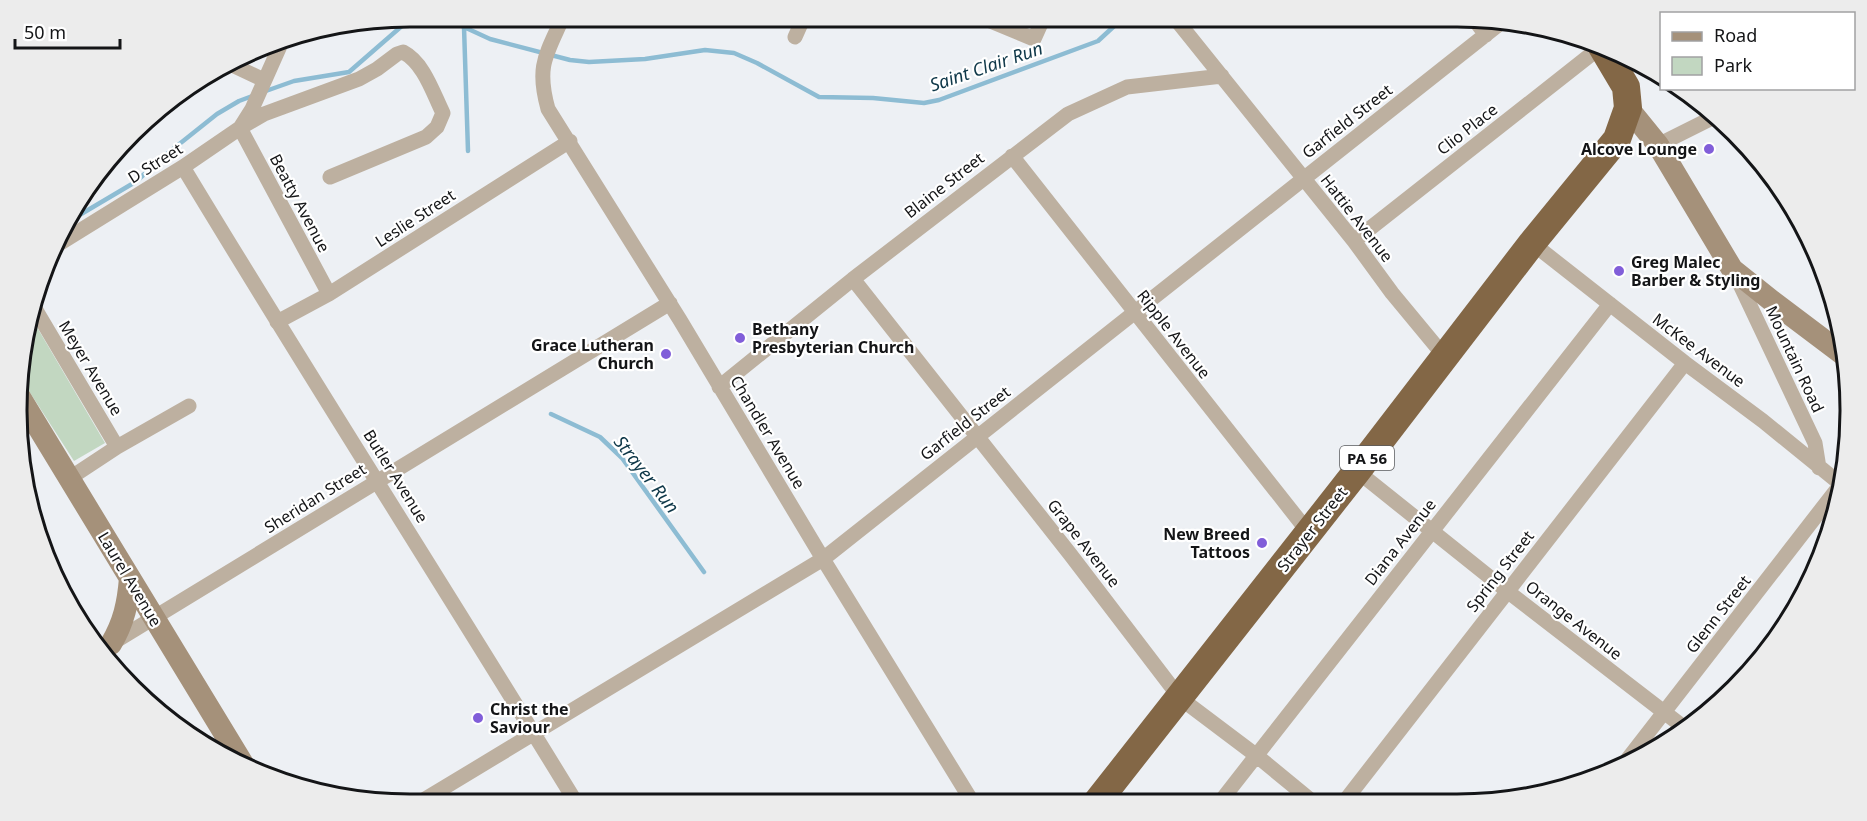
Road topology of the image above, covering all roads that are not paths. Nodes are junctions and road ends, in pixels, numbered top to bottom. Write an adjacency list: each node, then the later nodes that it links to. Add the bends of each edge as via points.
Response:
1 (558, 27): 19 (street, Chandler Avenue, via 542,70 548,109)
2 (799, 27): 9 (street)
3 (1006, 27): 4 (street, via 1034,39)
4 (1039, 27)
5 (1183, 27): 14 (street, Hattie Avenue)
6 (1480, 28): 8 (street)
7 (1493, 29): 8 (street, Garfield Street)
8 (1485, 35): 24 (street, Garfield Street)
9 (795, 37)
10 (278, 51): 15 (street, D Street)
11 (1593, 52): 26 (street, Clio Place)
12 (1610, 59): 16 (highway, via 1626,87)
13 (238, 69): 15 (street)
14 (1222, 76): 21 (street, Blaine Street, via 1127,87 1068,114); 24 (street, Hattie Avenue)
15 (263, 83): 18 (street, D Street)
16 (1628, 108): 20 (street); 27 (highway, Strayer Street / PA 56, via 1617,139)
17 (1707, 120): 20 (street)
18 (240, 128): 22 (street, D Street); 23 (street, D Street, via 264,114 359,79 403,52 420,67 443,113 437,128 426,137); 30 (street, Beatty Avenue)
19 (570, 141): 30 (street, Leslie Street); 31 (street, Chandler Avenue)
20 (1658, 145): 28 (street)
21 (1012, 156): 29 (street, Blaine Street); 33 (street, Ripple Avenue)
22 (183, 167): 25 (street, D Street); 35 (street, Butler Avenue)
23 (330, 177)
24 (1303, 179): 26 (street, Hattie Avenue); 33 (street, Garfield Street)
25 (69, 238)
26 (1354, 241): 37 (street, Hattie Avenue)
27 (1532, 243): 32 (street, McKee Avenue); 37 (highway, Strayer Street / PA 56)
28 (1732, 269): 36 (street); 44 (street, Mountain Road, via 1815,443)
29 (853, 279): 39 (street, Blaine Street); 42 (street, Grape Avenue)
30 (329, 294): 35 (street, Leslie Street)
31 (670, 303): 39 (street, Chandler Avenue); 48 (street, Sheridan Street)
32 (1610, 304): 38 (street, McKee Avenue); 50 (street, Diana Avenue)
33 (1135, 313): 42 (street, Garfield Street); 51 (street, Ripple Avenue)
34 (39, 316): 43 (street, Meyer Avenue)
35 (277, 322): 48 (street, Butler Avenue)
36 (1835, 349)
37 (1445, 357): 45 (highway, Strayer Street / PA 56)
38 (1685, 363): 44 (street, McKee Avenue); 54 (street, Spring Street)
39 (719, 387): 52 (street, Chandler Avenue)
40 (189, 406): 43 (street)
41 (27, 409): 46 (street, Laurel Avenue)
42 (976, 436): 52 (street, Garfield Street); 57 (street, Grape Avenue)
43 (117, 447): 46 (street)
44 (1819, 468): 47 (street, McKee Avenue)
45 (1357, 471): 50 (street, Orange Avenue); 51 (highway, Strayer Street / PA 56)
46 (70, 478): 53 (street, Laurel Avenue)
47 (1834, 479)
48 (377, 480): 55 (street, Sheridan Street); 60 (street, Butler Avenue)
49 (1829, 502): 58 (street, Glenn Street)
50 (1432, 530): 54 (street, Orange Avenue); 63 (street, Diana Avenue)
51 (1309, 533): 57 (highway, Strayer Street / PA 56)
52 (823, 559): 60 (street, Garfield Street); 66 (street, Chandler Avenue)
53 (130, 578): 55 (street, Laurel Avenue); 56 (street, via 126,615)
54 (1507, 591): 58 (street, Orange Avenue); 70 (street, Spring Street)
55 (154, 618): 56 (street, Sheridan Street); 62 (street, Laurel Avenue)
56 (107, 646)
57 (1180, 698): 63 (street, Grape Avenue); 67 (highway, Strayer Street / PA 56)
58 (1665, 712): 59 (street, Orange Avenue); 61 (street, Glenn Street)
59 (1679, 723)
60 (534, 733): 64 (street, Garfield Street); 65 (street, Butler Avenue)
61 (1635, 749)
62 (235, 751)
63 (1257, 756): 68 (street, Diana Avenue); 69 (street, Grape Avenue)
64 (433, 794)
65 (571, 794)
66 (967, 794)
67 (1103, 794)
68 (1226, 794)
69 (1303, 794)
70 (1350, 794)

